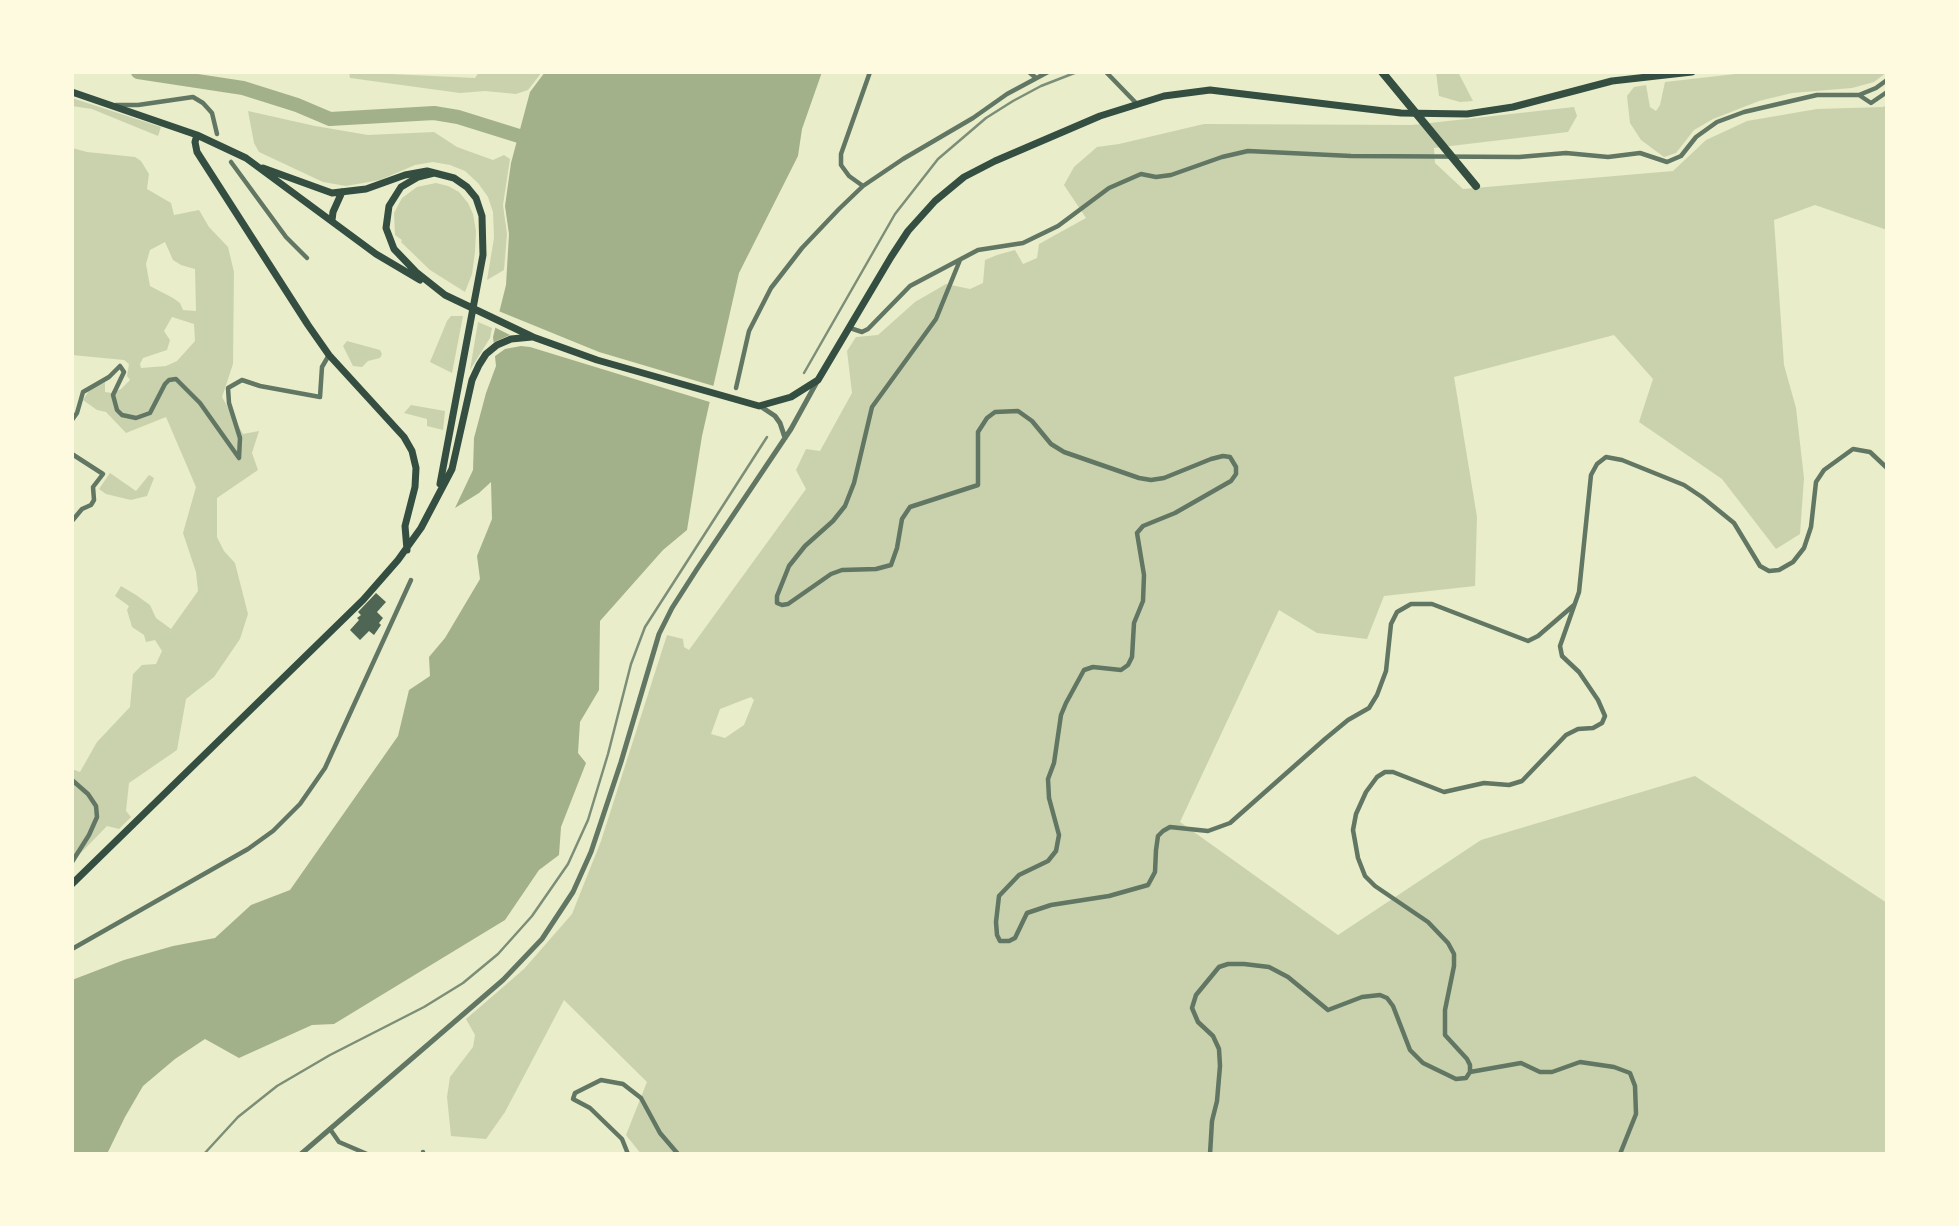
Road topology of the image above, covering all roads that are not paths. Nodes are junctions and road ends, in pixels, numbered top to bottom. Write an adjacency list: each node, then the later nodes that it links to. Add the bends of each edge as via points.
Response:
1 (870, 72): 19 (street, via 841,154 841,165)
2 (1029, 72): 7 (street)
3 (1048, 72): 7 (street)
4 (1106, 72): 12 (street)
5 (1382, 72): 20 (highway)
6 (1692, 72): 12 (highway, via 1612,81 1467,114 1401,113 1210,90)
7 (1036, 78): 19 (street)
8 (1887, 80): 11 (street)
9 (72, 92): 13 (highway)
10 (1887, 92): 11 (street, via 1871,103)
11 (1859, 95): 24 (street, via 1817,95 1744,112 1717,122 1696,137 1681,156 1667,162 1640,153 1519,157 1248,151 1171,175 1141,174 1109,188 1058,226 1023,243 978,250)
12 (1136, 103): 26 (highway, via 964,177 908,231)
13 (108, 104): 14 (street, via 193,97 207,107); 15 (highway)
14 (217, 134)
15 (197, 135): 17 (highway); 28 (highway, via 197,152)
16 (231, 162): 23 (street)
17 (263, 168): 21 (highway, via 319,190); 22 (highway)
18 (434, 173): 21 (highway, via 418,172); 25 (highway, via 401,187 388,206 386,228 394,249); 36 (highway, via 454,178 472,192 485,235)
19 (863, 186): 30 (street, via 802,248 771,288 748,331)
20 (1476, 186)
21 (342, 192): 22 (highway)
22 (332, 220): 25 (highway, via 376,254)
23 (307, 258)
24 (960, 260): 26 (street, via 910,286 867,329); 40 (street, via 936,319 873,407 845,506 789,566 777,603 788,604 842,570 891,565 902,519 910,507 978,485 978,432 995,412 1018,411 1064,452 1139,478 1164,478 1223,457 1230,457 1236,467 1231,481 1137,533 1143,601 1134,623 1132,657 1121,670 1084,670 1066,703 1048,779 1059,835 1056,851 999,896 996,922 1000,941 1015,938 1027,913 1148,885 1156,872 1158,836 1163,831 1170,827 1208,831 1230,823 1348,720 1369,708 1386,671 1391,624 1397,612 1411,604 1432,604 1528,641)
25 (445, 295): 27 (highway)
26 (850, 328): 29 (highway)
27 (533, 337): 31 (highway, via 636,372); 36 (highway, via 511,339 486,354 472,380 452,469)
28 (329, 355): 32 (street, via 320,397 242,380 228,388 240,438 239,458 200,403 176,379 164,384 150,413 136,418 121,415 113,395 124,372 122,366 83,392); 38 (highway, via 404,437 412,452 416,468 405,526)
29 (818, 380): 31 (highway, via 804,391); 33 (street)
30 (736, 388)
31 (758, 405): 33 (street, via 773,414)
32 (72, 420)
33 (785, 438): 46 (street, via 684,588 659,634 591,852 573,892 542,939 503,980)
34 (72, 454): 37 (street, via 103,474 93,488 91,505)
35 (1887, 468): 40 (street, via 1870,452 1853,449 1824,470 1816,482 1804,548 1793,562 1769,571 1760,566 1734,523 1702,497 1684,485 1605,457 1591,475)
36 (438, 495): 38 (highway)
37 (72, 521)
38 (407, 550): 43 (highway, via 363,600)
39 (411, 580): 44 (street, via 325,768 300,804 248,849)
40 (1574, 605): 45 (street, via 1560,646 1562,656 1598,700 1605,716 1602,723 1566,735 1522,781 1508,785 1484,783 1444,792 1385,772 1356,814 1353,830 1365,876 1427,922 1454,954 1445,1035 1467,1059)
41 (72, 780): 42 (street, via 88,794 97,817)
42 (72, 862)
43 (72, 884)
44 (72, 949)
45 (1470, 1072): 51 (street, via 1466,1078 1456,1079 1423,1063 1410,1050 1387,998 1362,997 1328,1010 1269,967 1228,964 1212,974 1192,1008 1219,1049); 52 (street, via 1521,1063 1552,1072 1580,1062 1630,1073 1636,1114)
46 (330, 1129): 47 (street); 48 (street, via 340,1142)
47 (301, 1154)
48 (367, 1154)
49 (628, 1154): 50 (street, via 622,1139 573,1098 575,1093 601,1080 623,1084 641,1098)
50 (678, 1154)
51 (1210, 1154)
52 (1620, 1154)

